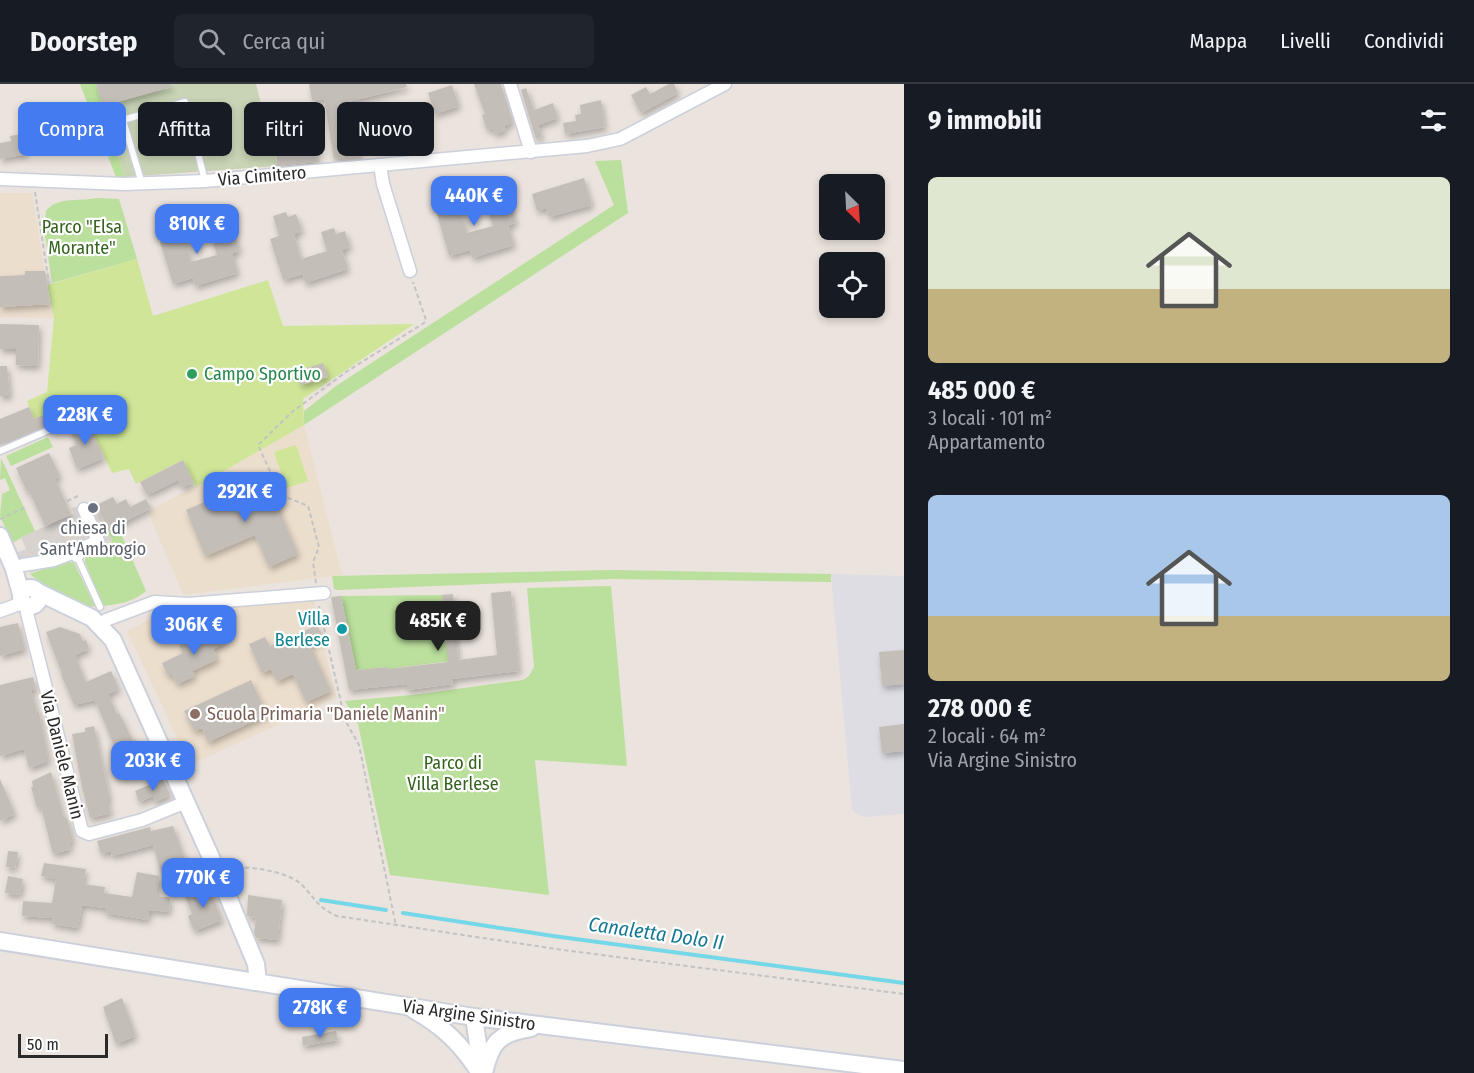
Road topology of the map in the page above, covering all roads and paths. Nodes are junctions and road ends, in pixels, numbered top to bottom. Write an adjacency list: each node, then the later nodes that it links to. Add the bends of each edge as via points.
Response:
1 (510, 84): 3 (street)
2 (724, 84): 3 (street, Via Cimitero, via 620,139)
3 (531, 152): 4 (street, Via Cimitero)
4 (380, 165): 6 (street, Via Cimitero); 9 (street)
5 (0, 179): 7 (street, Via Cimitero)
6 (206, 181): 7 (street, Via Cimitero); 7 (lane, via 185,102 123,120)
7 (140, 183)
8 (35, 191): 10 (path)
9 (410, 271): 21 (path, via 424,323 346,372 292,412 258,445 281,495 308,506 319,547 313,562)
10 (50, 284)
11 (82, 416): 12 (lane)
12 (0, 451)
13 (78, 496): 14 (path)
14 (67, 501)
15 (26, 507): 17 (path)
16 (84, 509): 19 (street, via 98,541)
17 (0, 519)
18 (0, 536): 20 (main road)
19 (76, 554): 20 (street); 23 (lane)
20 (19, 567): 22 (main road)
21 (320, 593): 25 (street, via 188,604 154,602); 28 (path, via 345,720 359,745)
22 (29, 598): 24 (street); 25 (main road, via 86,614); 26 (street, Via Daniele Manin, via 27,613 82,831 89,834 142,820)
23 (100, 608)
24 (0, 611)
25 (100, 625): 26 (main road, via 118,648)
26 (186, 802): 27 (main road)
27 (218, 873): 28 (path, via 232,867 287,875 301,883 325,911); 30 (main road, via 256,964)
28 (396, 926): 31 (path)
29 (0, 941): 30 (main road, Via Argine Sinistro)
30 (258, 982): 32 (main road, Via Argine Sinistro)
31 (904, 994)
32 (405, 1005): 33 (main road, Via Argine Sinistro); 36 (main road, via 447,1031)
33 (474, 1017): 34 (main road, Via Argine Sinistro); 36 (main road)
34 (543, 1026): 35 (main road, Via Argine Sinistro); 36 (main road, via 514,1030 500,1038)
35 (904, 1070)
36 (482, 1073)

